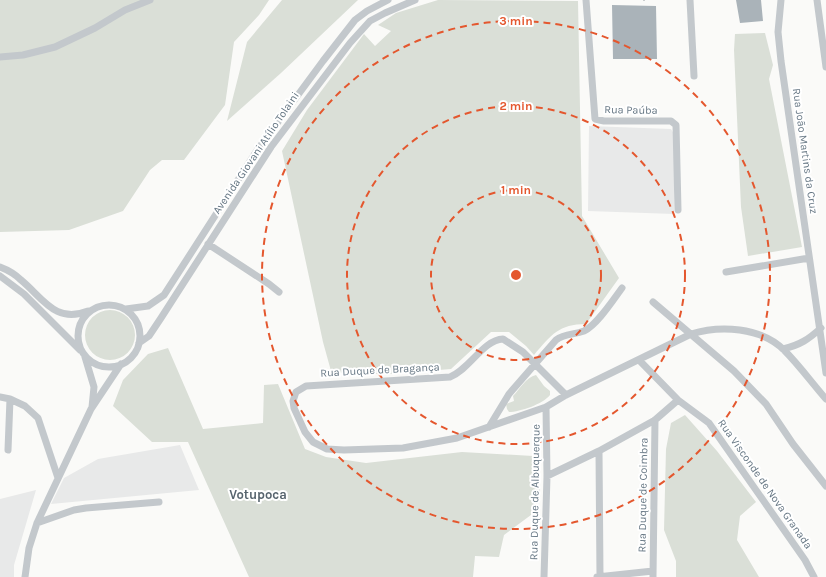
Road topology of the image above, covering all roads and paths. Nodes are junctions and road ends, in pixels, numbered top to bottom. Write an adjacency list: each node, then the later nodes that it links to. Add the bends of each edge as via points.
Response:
1 (150, 0): 8 (street, via 125,10 96,28 55,47 23,55)
2 (388, 0): 21 (street, Avenida Giovani Atílio Tolaini, via 355,20 318,67 258,149 164,295 148,306)
3 (415, 0): 12 (street, Avenida Giovani Atílio Tolaini, via 370,21 354,39 272,147)
4 (586, 0): 11 (street, Rua Paúba, via 595,119 671,121 676,125)
5 (690, 0): 10 (street)
6 (781, 0): 13 (street, Rua João Martins da Cruz, via 778,32 781,61)
7 (817, 0): 9 (street)
8 (0, 57)
9 (826, 67)
10 (694, 76)
11 (678, 210)
12 (208, 244): 18 (street); 24 (street, Avenida Giovani Atílio Tolaini, via 149,336)
13 (809, 258): 15 (street); 22 (street, Rua João Martins da Cruz)
14 (0, 267): 20 (street, via 21,280 54,311 73,315)
15 (726, 272)
16 (0, 276): 26 (street, via 24,294)
17 (622, 288): 29 (street, via 593,325 583,332 562,336)
18 (279, 292)
19 (653, 302): 23 (street)
20 (92, 309): 21 (street, via 109,304); 26 (street, via 85,315 78,329 77,337)
21 (126, 309): 24 (street, via 138,324)
22 (820, 328): 25 (street, via 811,338 798,346); 30 (street, Rua João Martins da Cruz)
23 (691, 334): 25 (street, via 713,329 740,330 771,340); 27 (street); 44 (street, via 734,371 766,404 793,444)
24 (139, 343): 28 (street, via 133,356)
25 (784, 349): 34 (street)
26 (83, 354): 28 (street, via 98,365 110,367); 37 (street, via 94,387)
27 (639, 360): 31 (street); 35 (street, Rua Visconde de Nova Granada)
28 (122, 364): 37 (street)
29 (535, 364): 31 (street, Rua Duque de Bragança); 39 (street, via 509,394); 39 (street, Rua Duque de Bragança, via 508,341 498,339 489,343 465,368 450,376 306,386 296,392 293,401 306,432 319,446 344,450 403,448 457,438)
30 (826, 373)
31 (566, 395): 36 (street)
32 (0, 397): 33 (street)
33 (10, 399): 40 (street); 43 (street, via 25,406 38,418)
34 (826, 399)
35 (678, 400): 38 (street); 52 (street, Rua Visconde de Nova Granada, via 709,423 805,560)
36 (546, 407): 39 (street); 42 (street, Rua Duque de Albuquerque)
37 (92, 409): 43 (street)
38 (655, 420): 41 (street); 47 (street, Rua Duque de Coimbra)
39 (488, 427)
40 (8, 450)
41 (600, 451): 42 (street); 51 (street)
42 (547, 476): 49 (street, Rua Duque de Albuquerque)
43 (58, 478): 46 (street)
44 (825, 482)
45 (159, 502): 46 (street, via 74,510)
46 (37, 523): 48 (street, via 29,548)
47 (653, 574): 51 (street)
48 (25, 577)
49 (544, 577)
50 (597, 577): 51 (street)
51 (600, 577)
52 (814, 577)

